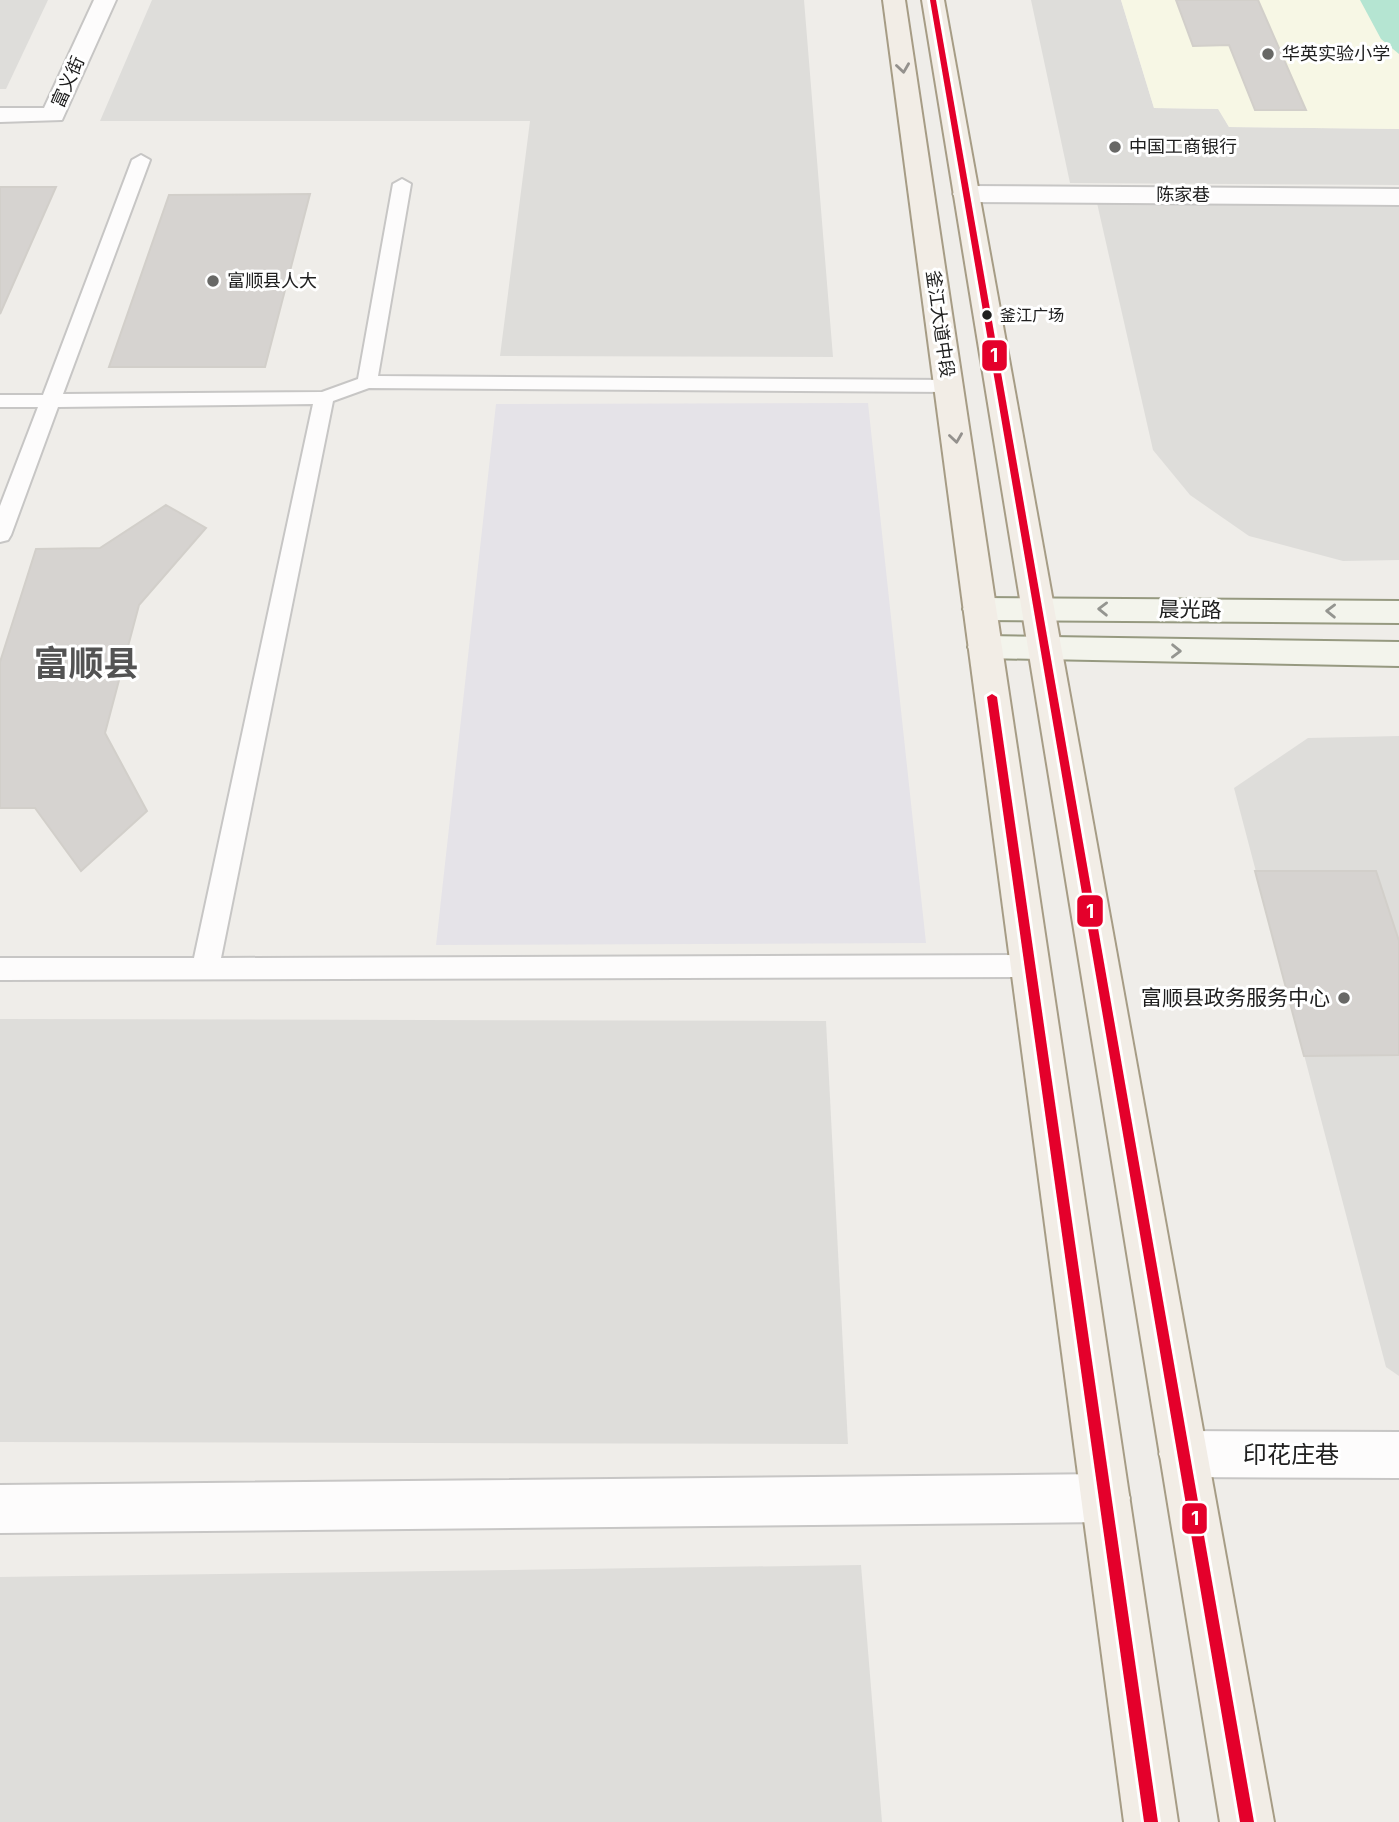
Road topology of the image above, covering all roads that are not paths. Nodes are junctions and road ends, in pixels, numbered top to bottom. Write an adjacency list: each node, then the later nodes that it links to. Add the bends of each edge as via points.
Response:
1 (105, 0): 4 (street, 富义街, via 53,115)
2 (894, 0): 10 (main road, 釜江大道中段, one-way to 10)
3 (933, 0): 7 (main road)
4 (0, 115)
5 (141, 160): 13 (lane)
6 (402, 184): 9 (lane)
7 (966, 194): 8 (street, 陈家巷); 17 (main road)
8 (1399, 197)
9 (367, 382): 10 (lane); 11 (lane)
10 (948, 386): 16 (main road, 釜江大道中段, one-way to 16)
11 (324, 398): 13 (lane); 21 (lane)
12 (0, 401): 13 (lane)
13 (49, 401): 14 (lane)
14 (0, 535)
15 (1399, 612): 17 (main road, 晨光路, one-way to 17)
16 (983, 628): 17 (main road, 晨光路); 19 (main road, 釜江大道中段)
17 (1042, 629): 18 (main road, 晨光路, one-way to 18); 22 (main road)
18 (1399, 654)
19 (1030, 966): 21 (lane); 24 (main road, 釜江大道中段)
20 (0, 969): 21 (lane)
21 (205, 971)
22 (1183, 1454): 23 (street, 印花庄巷); 27 (main road)
23 (1399, 1455)
24 (1105, 1498): 25 (street); 26 (main road, 釜江大道中段)
25 (0, 1509)
26 (1151, 1822)
27 (1247, 1822)

